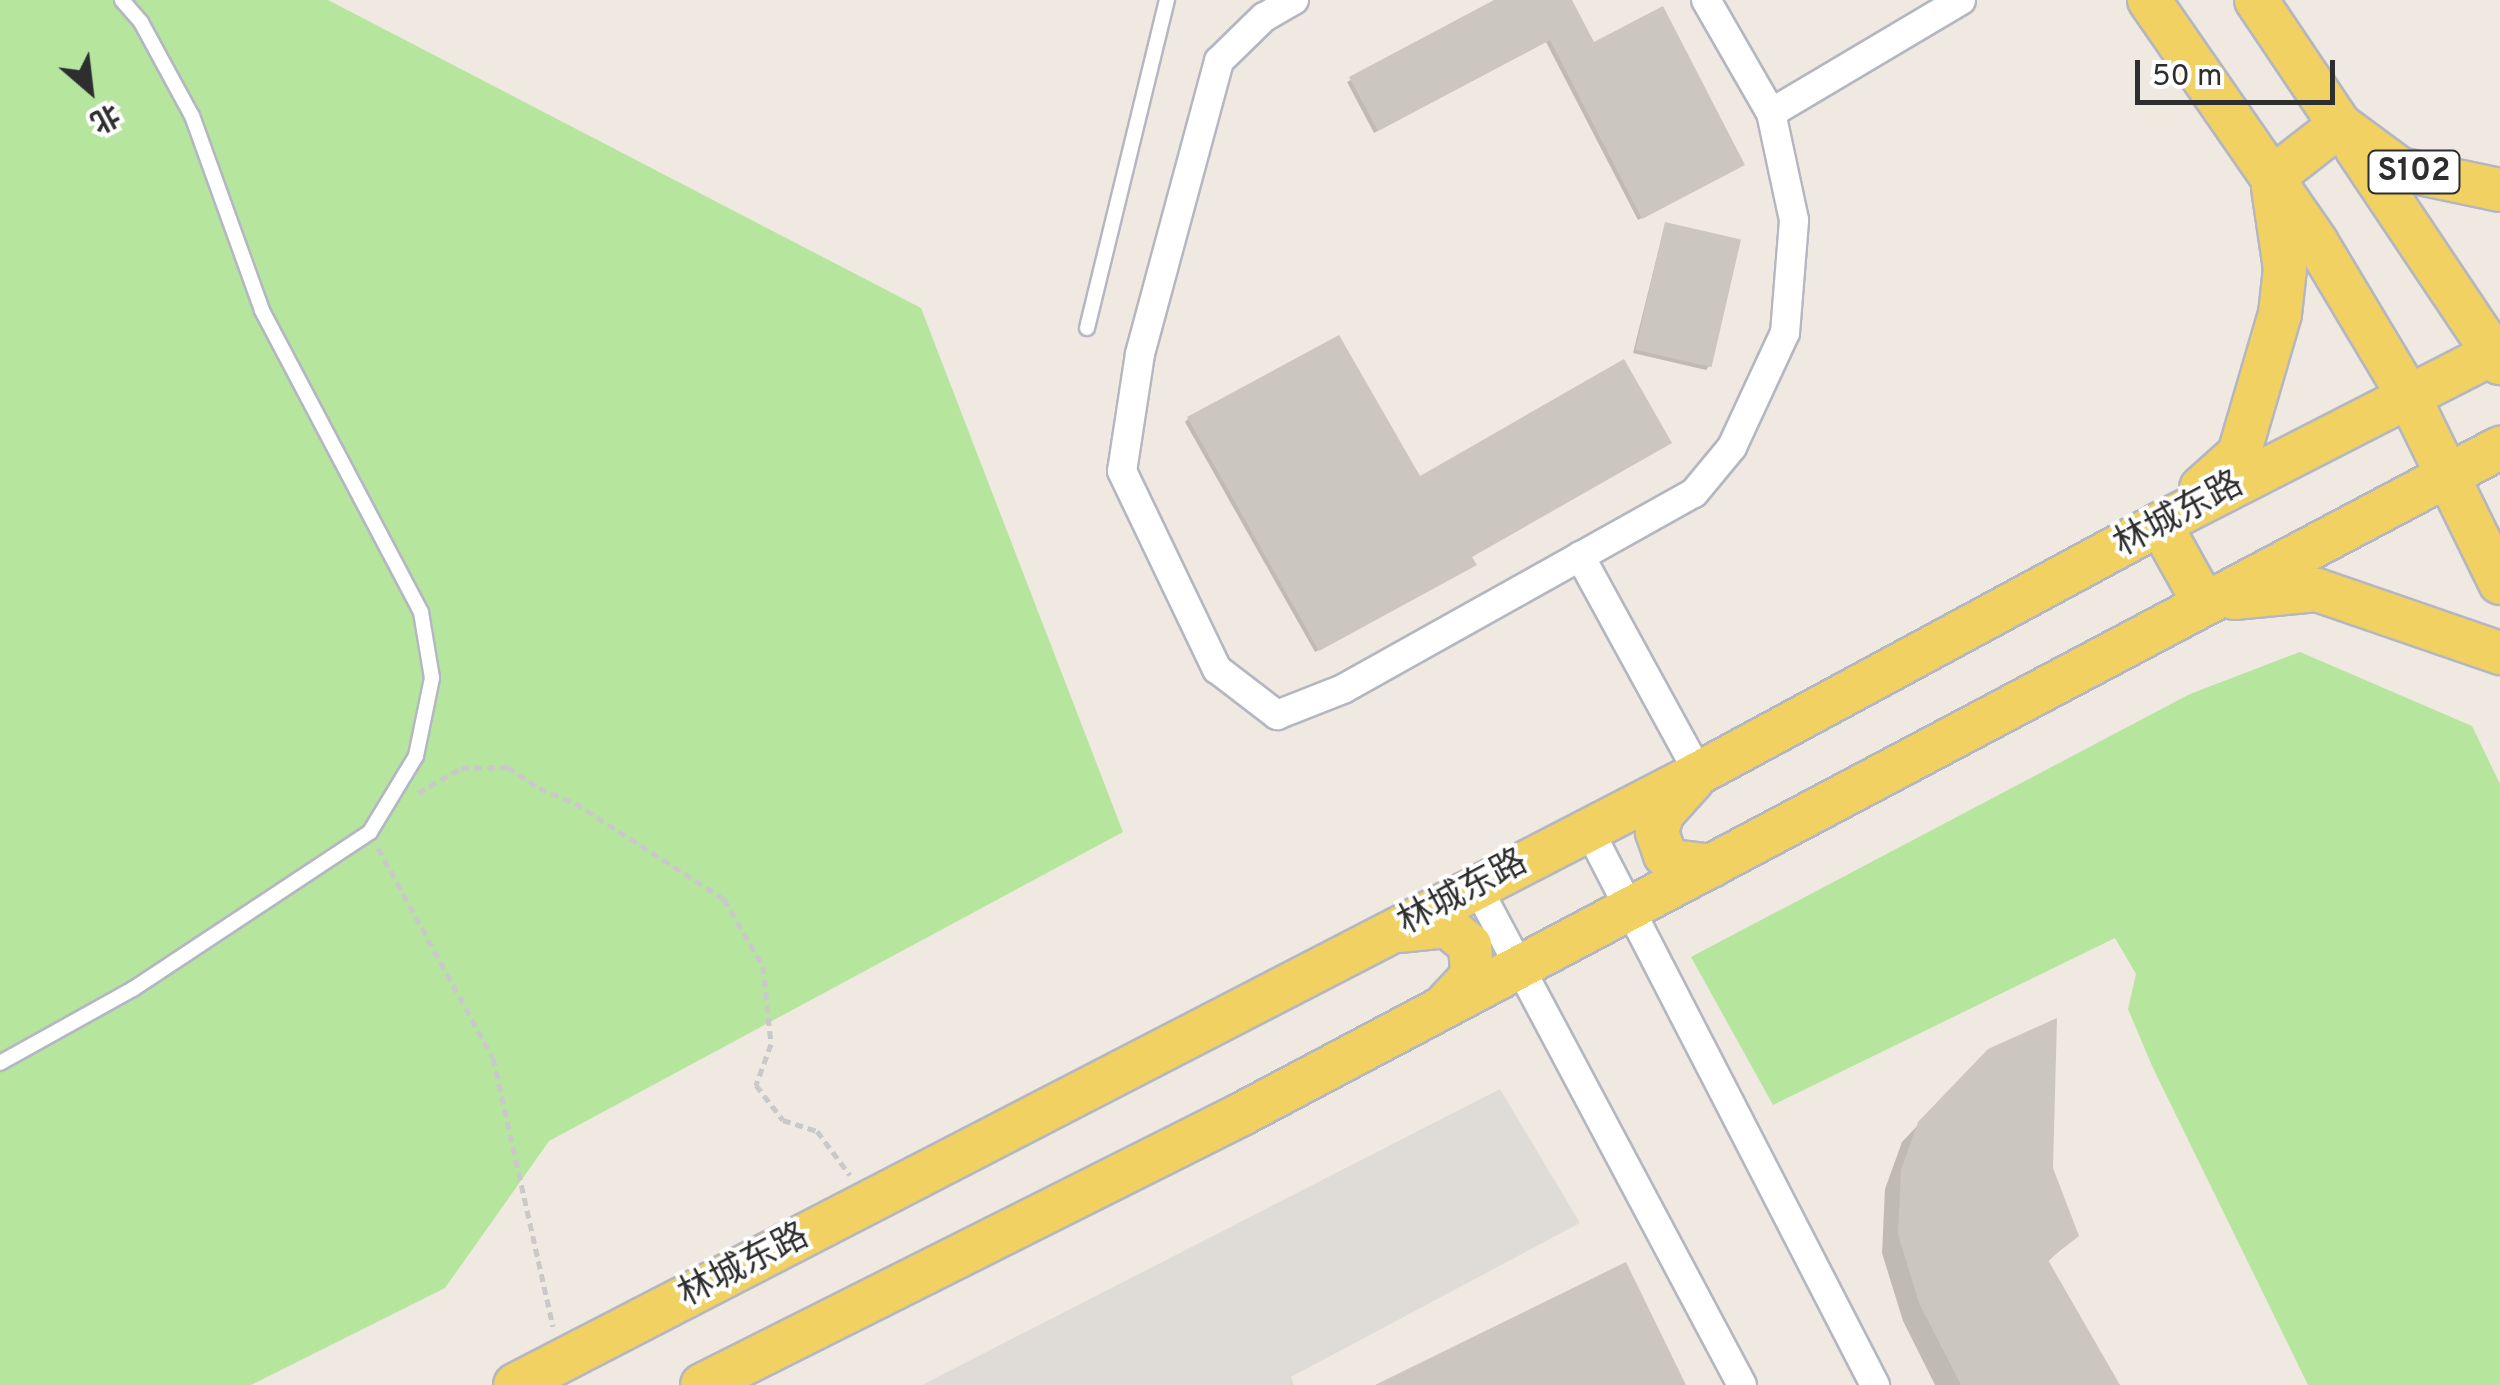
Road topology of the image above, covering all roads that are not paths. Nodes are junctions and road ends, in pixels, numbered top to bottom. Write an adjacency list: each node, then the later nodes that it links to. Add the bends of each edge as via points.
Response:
1 (122, 0): 30 (lane, via 192,116 262,310 421,612 432,678 416,756 370,832 133,989)
2 (1167, 0): 12 (lane)
3 (1294, 0): 18 (street, via 1264,17 1219,61 1140,354 1122,471 1218,669 1277,715 1343,688)
4 (1961, 0): 8 (street)
5 (2149, 0): 10 (main road)
6 (2256, 0): 9 (main road, S102)
7 (1716, 2): 8 (street)
8 (1770, 114): 18 (street, via 1794,220 1785,333 1732,446 1694,492)
9 (2340, 125): 10 (main road); 11 (main road, S102, via 2400,169); 13 (main road)
10 (2272, 178): 14 (main road); 17 (main road, via 2285,269 2280,314 2239,454)
11 (2500, 190)
12 (1088, 328)
13 (2498, 355): 14 (main road, 林城东路)
14 (2409, 397): 16 (main road); 17 (main road, 林城东路)
15 (2500, 448): 16 (main road)
16 (2446, 475): 19 (main road); 20 (main road)
17 (2160, 524): 20 (main road); 22 (main road, 林城东路)
18 (1580, 556): 22 (street)
19 (2500, 583)
20 (2204, 603): 21 (main road, via 2317,590); 24 (main road)
21 (2500, 653)
22 (1699, 773): 23 (main road, 林城东路); 24 (main road, via 1663,813 1656,832 1672,861)
23 (1588, 828): 25 (main road, 林城东路); 26 (street)
24 (1712, 866): 26 (main road)
25 (1477, 888): 27 (main road, 林城东路); 28 (street)
26 (1632, 909): 28 (main road); 34 (street)
27 (1390, 932): 29 (main road, via 1447,926 1470,945 1472,976); 31 (main road, 林城东路)
28 (1518, 969): 29 (main road); 33 (street)
29 (1442, 1008): 32 (main road)
30 (0, 1063)
31 (515, 1385)
32 (702, 1385)
33 (1742, 1385)
34 (1875, 1385)

